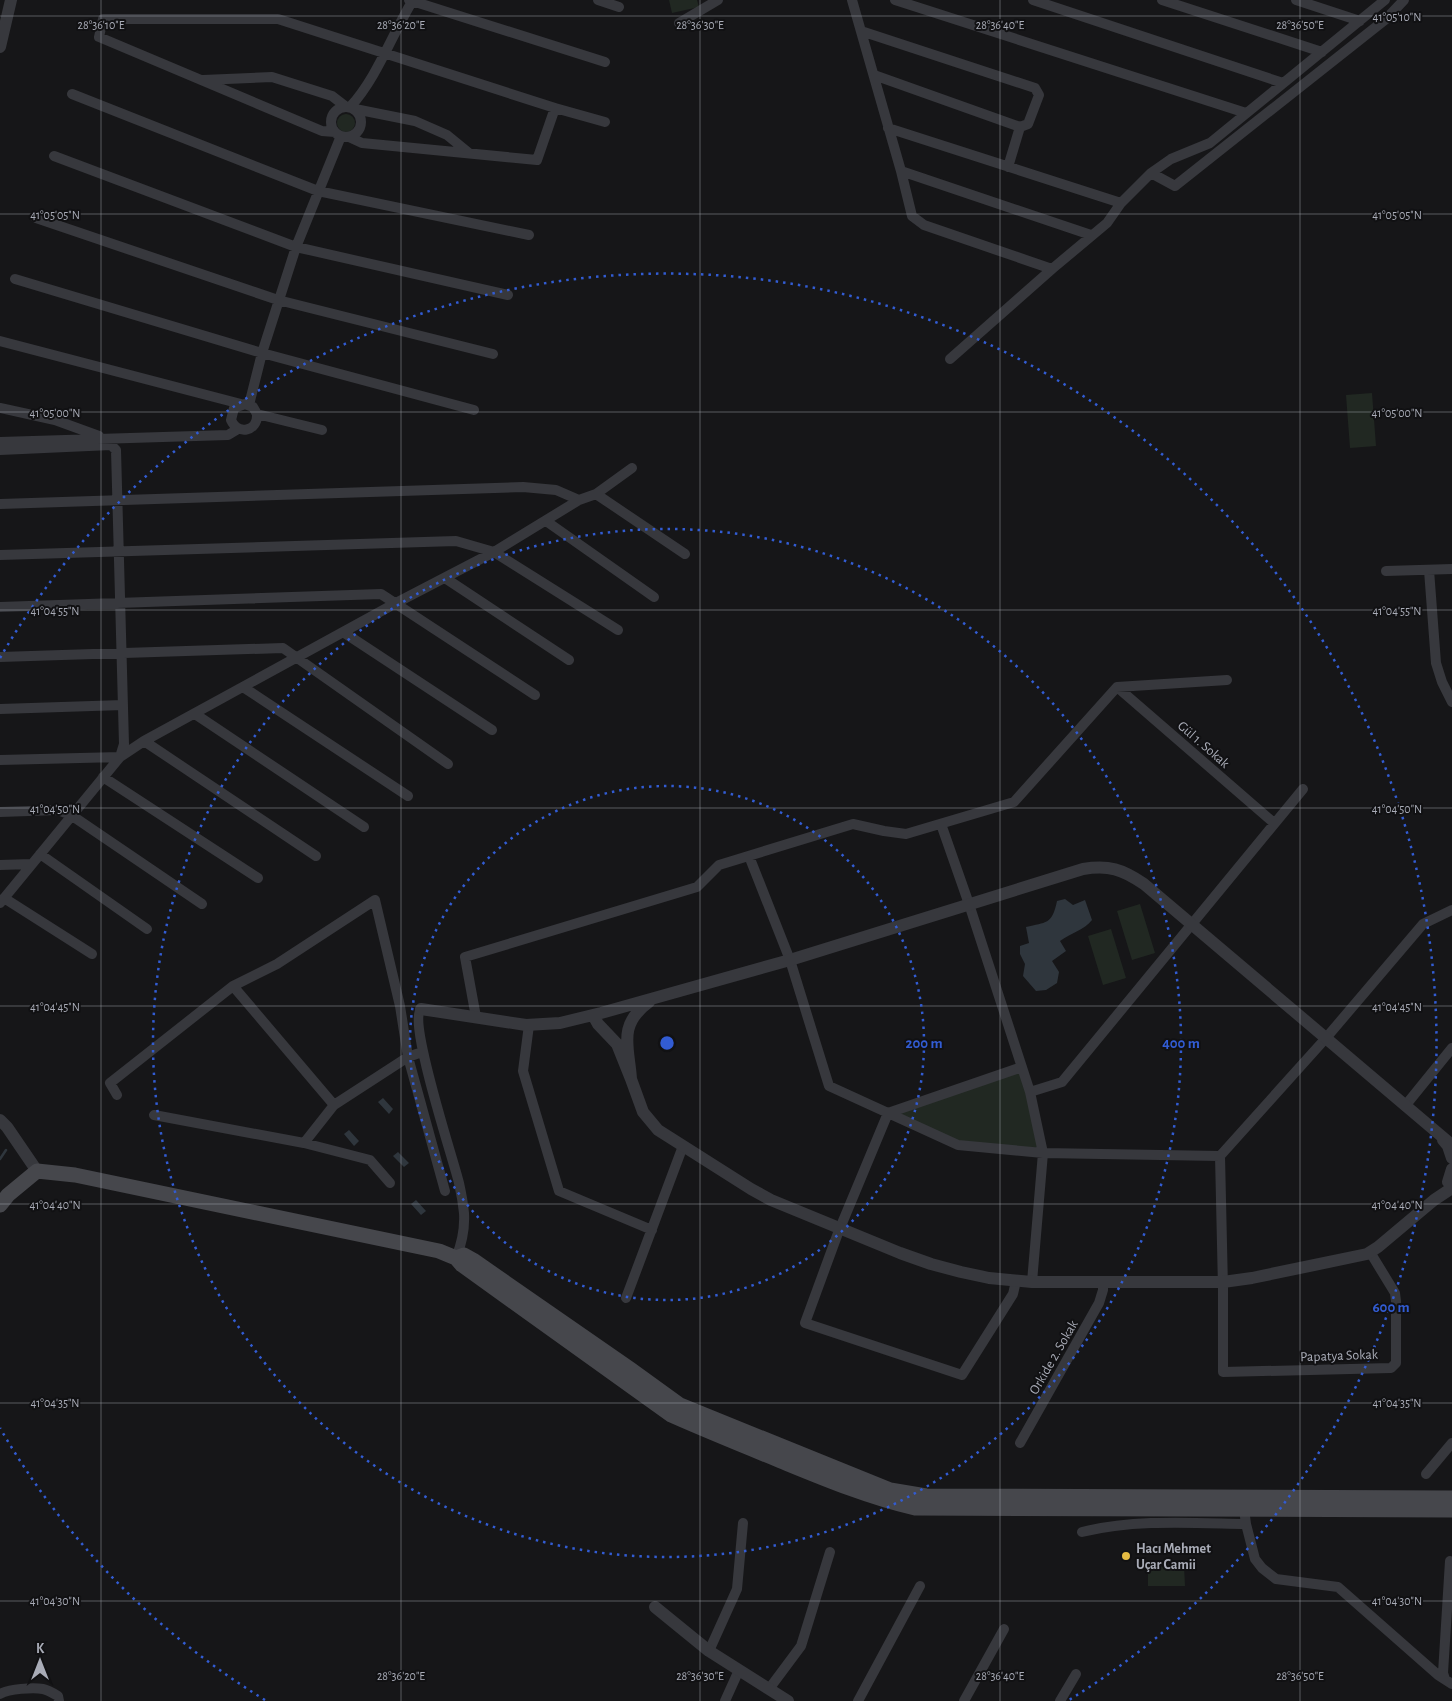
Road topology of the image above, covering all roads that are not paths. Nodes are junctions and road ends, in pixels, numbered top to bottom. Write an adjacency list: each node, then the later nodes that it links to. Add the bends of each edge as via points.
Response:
1 (11, 0): 16 (street)
2 (411, 0): 18 (street); 19 (street)
3 (598, 0): 12 (street)
4 (718, 0): 14 (street)
5 (852, 0): 15 (street)
6 (895, 0): 26 (street)
7 (1033, 0): 22 (street)
8 (1162, 0): 17 (street)
9 (1296, 0): 13 (street)
10 (1385, 0): 13 (street)
11 (1404, 0): 35 (street, via 1386,19 1175,186)
12 (620, 7)
13 (1360, 21): 17 (street)
14 (679, 23)
15 (861, 31): 20 (street); 28 (street, via 1035,88 1039,95 1031,117 1028,124)
16 (0, 47)
17 (1322, 52): 22 (street)
18 (384, 53): 21 (street, via 278,19 103,19 99,37); 24 (street); 25 (street)
19 (605, 62)
20 (874, 75): 28 (street); 29 (street)
21 (199, 80): 24 (street, via 272,77 332,96); 30 (street, via 322,131)
22 (1283, 83): 26 (street)
23 (72, 94): 36 (street)
24 (350, 107): 30 (street, via 336,110 331,118 332,128); 30 (street, via 361,117 361,128 358,132); 31 (street, via 415,121 447,135)
25 (555, 108): 27 (street); 31 (street, via 537,160)
26 (1246, 113): 35 (street, via 1210,143 1172,159)
27 (605, 122)
28 (1020, 127): 33 (street)
29 (888, 128): 33 (street); 34 (street)
30 (342, 135): 31 (street, via 362,143); 36 (street)
31 (470, 153)
32 (54, 156): 41 (street)
33 (1008, 167): 37 (street)
34 (901, 171): 39 (street); 42 (street, via 912,216 924,226)
35 (1151, 173): 37 (street)
36 (318, 191): 40 (street); 41 (street)
37 (1121, 203): 39 (street, via 1107,223)
38 (36, 218): 45 (street)
39 (1091, 235): 42 (street)
40 (529, 236)
41 (296, 247): 44 (street); 45 (street)
42 (1052, 269): 49 (street)
43 (15, 279): 47 (street)
44 (508, 295)
45 (278, 300): 47 (street); 48 (street)
46 (0, 341): 50 (street)
47 (262, 353): 50 (street); 52 (street)
48 (493, 354)
49 (950, 359)
50 (245, 405): 53 (street); 54 (street, via 234,408 231,416)
51 (0, 408): 56 (street, via 55,420)
52 (474, 410)
53 (257, 414): 54 (street, via 254,426 247,430); 55 (street)
54 (238, 429): 56 (street, via 228,435)
55 (322, 430)
56 (105, 438): 57 (street)
57 (0, 442)
58 (0, 450): 61 (street, via 111,445 116,450)
59 (632, 468): 60 (street)
60 (596, 494): 62 (street); 67 (street)
61 (118, 500): 62 (street, via 523,487 556,490); 63 (street); 65 (street)
62 (579, 500): 64 (street)
63 (0, 504)
64 (546, 521): 66 (street); 73 (street)
65 (119, 552): 66 (street, via 456,542); 68 (street); 74 (street)
66 (494, 552): 72 (street); 77 (street)
67 (684, 554)
68 (0, 555)
69 (1452, 569): 70 (street)
70 (1429, 570): 71 (street); 87 (street, via 1436,663)
71 (1386, 571)
72 (445, 578): 75 (street); 82 (street)
73 (654, 597)
74 (120, 603): 75 (street, via 380,594); 76 (street); 79 (street)
75 (396, 603): 78 (street); 86 (street)
76 (0, 607)
77 (618, 630)
78 (343, 632): 81 (street); 91 (street)
79 (122, 653): 80 (street); 81 (street, via 283,648); 88 (street)
80 (0, 657)
81 (297, 657): 85 (street); 95 (street)
82 (569, 660)
83 (1227, 680): 84 (street)
84 (1117, 686): 101 (street, Gül 1. Sokak); 102 (street, via 1014,802)
85 (243, 687): 90 (street); 98 (street)
86 (535, 695)
87 (1452, 702)
88 (123, 705): 89 (street); 93 (street, via 124,744)
89 (0, 709)
90 (194, 714): 92 (street); 103 (street)
91 (492, 730)
92 (144, 741): 93 (street); 105 (street)
93 (120, 757): 94 (street); 96 (street)
94 (0, 760)
95 (448, 764)
96 (104, 777): 100 (street); 109 (street)
97 (1303, 789): 101 (street)
98 (408, 796)
99 (0, 812): 100 (street, via 58,810)
100 (71, 815): 104 (street); 111 (street)
101 (1274, 823): 114 (street)
102 (941, 824): 106 (street, via 906,834 853,824); 112 (street)
103 (364, 827)
104 (40, 854): 107 (street); 115 (street)
105 (316, 856)
106 (749, 856): 117 (street); 123 (street, via 718,865 697,887 465,957)
107 (31, 864): 108 (street); 110 (street)
108 (0, 865)
109 (258, 878)
110 (2, 900): 116 (street)
111 (202, 904)
112 (969, 904): 114 (street, via 1098,867 1128,873); 117 (street); 130 (street)
113 (1452, 910): 126 (street, via 1423,924)
114 (1190, 924): 126 (street); 132 (street, via 1062,1082)
115 (147, 928)
116 (92, 954)
117 (790, 960): 119 (street); 136 (street, via 829,1086)
118 (233, 986): 129 (street, via 277,964 375,900 400,1006); 133 (street, via 110,1083); 134 (street)
119 (654, 999): 121 (street); 125 (street, via 639,1010)
120 (421, 1009): 123 (street); 128 (street, via 418,1014)
121 (606, 1012): 122 (street); 125 (street, via 614,1012 624,1018)
122 (593, 1015): 124 (street, via 560,1023); 131 (street, via 617,1044)
123 (476, 1016): 124 (street)
124 (529, 1025): 153 (street, via 523,1071 559,1191)
125 (627, 1033): 131 (street)
126 (1326, 1038): 135 (street); 144 (street)
127 (1452, 1048): 135 (street)
128 (422, 1052): 129 (street); 155 (street, via 459,1184 464,1214 462,1242)
129 (408, 1057): 134 (street); 150 (street)
130 (1022, 1067): 132 (street); 136 (street)
131 (631, 1079): 142 (street, via 649,1121)
132 (1030, 1092): 143 (street)
133 (117, 1095)
134 (334, 1105): 140 (street)
135 (1405, 1106): 139 (street)
136 (888, 1113): 143 (street, via 958,1144); 152 (street)
137 (154, 1115): 140 (street)
138 (0, 1120): 147 (street)
139 (1440, 1136): 141 (street); 145 (street)
140 (304, 1143): 149 (street, via 370,1160)
141 (1452, 1145)
142 (683, 1146): 152 (street, via 772,1200); 153 (street)
143 (1043, 1153): 144 (street); 157 (street)
144 (1220, 1156): 159 (street)
145 (1452, 1158)
146 (1452, 1169): 148 (street)
147 (37, 1171): 151 (main road); 155 (main road, via 75,1175 439,1251)
148 (1451, 1182): 154 (street, via 1434,1200)
149 (390, 1183)
150 (445, 1191)
151 (0, 1205)
152 (839, 1228): 156 (street, via 930,1264); 156 (street, via 805,1323 962,1375 1013,1294)
153 (652, 1230): 160 (street)
154 (1370, 1252): 159 (street, via 1344,1260); 159 (street, Papatya Sokak, via 1396,1301 1396,1363 1390,1368 1223,1372)
155 (456, 1258): 165 (main road, via 671,1414 882,1500 915,1508)
156 (1016, 1281): 157 (street)
157 (1032, 1282): 158 (street)
158 (1103, 1282): 159 (street); 161 (street, Orkide 2. Sokak, via 1099,1303)
159 (1223, 1282)
160 (626, 1298)
161 (1020, 1443)
162 (1452, 1443): 163 (street)
163 (1426, 1474)
164 (1452, 1498): 165 (main road)
165 (955, 1502): 167 (main road)
166 (1452, 1510): 167 (main road)
167 (1245, 1517): 169 (street, via 1101,1527); 178 (street, via 1255,1559 1262,1568 1276,1579 1338,1587)
168 (743, 1523): 175 (street, via 737,1589)
169 (1082, 1532)
170 (830, 1552): 179 (street, via 802,1646)
171 (1450, 1561): 178 (street, via 1442,1673)
172 (920, 1586): 184 (street)
173 (655, 1607): 175 (street)
174 (1004, 1628): 185 (street)
175 (709, 1651): 176 (street)
176 (739, 1670): 179 (street); 182 (street)
177 (1076, 1674): 186 (street)
178 (1448, 1682)
179 (769, 1689): 183 (street)
180 (0, 1694): 181 (street, via 45,1689 58,1696)
181 (59, 1701)
182 (725, 1701)
183 (788, 1701)
184 (858, 1701)
185 (964, 1701)
186 (1060, 1701)

